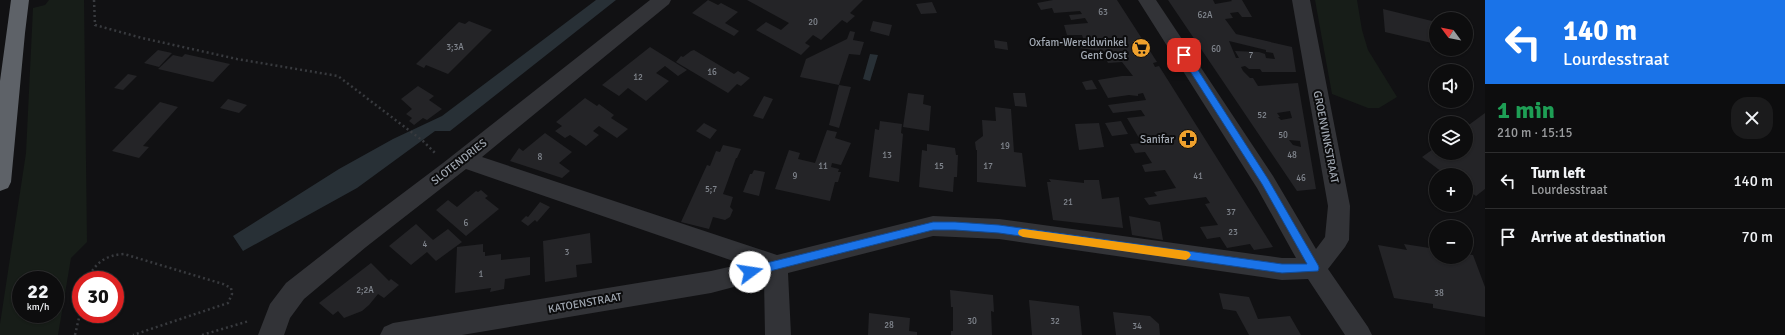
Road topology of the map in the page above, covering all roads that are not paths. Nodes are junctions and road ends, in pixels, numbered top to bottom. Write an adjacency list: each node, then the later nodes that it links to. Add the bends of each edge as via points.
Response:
1 (20, 0): 6 (highway)
2 (662, 0): 5 (street, SLOTENDRIES)
3 (1147, 0): 8 (street, via 1265,182)
4 (1301, 0): 8 (street, GROENVINKSTRAAT, via 1339,206 1337,240)
5 (463, 159): 7 (street); 9 (street, SLOTENDRIES, via 295,290 279,312)
6 (0, 182)
7 (776, 265): 8 (street, KATOENSTRAAT, via 933,226 955,226 999,229 1282,269); 10 (street, KATOENSTRAAT, via 711,282); 11 (street)
8 (1314, 268): 12 (street)
9 (271, 335)
10 (393, 335)
11 (778, 335)
12 (1359, 335)

